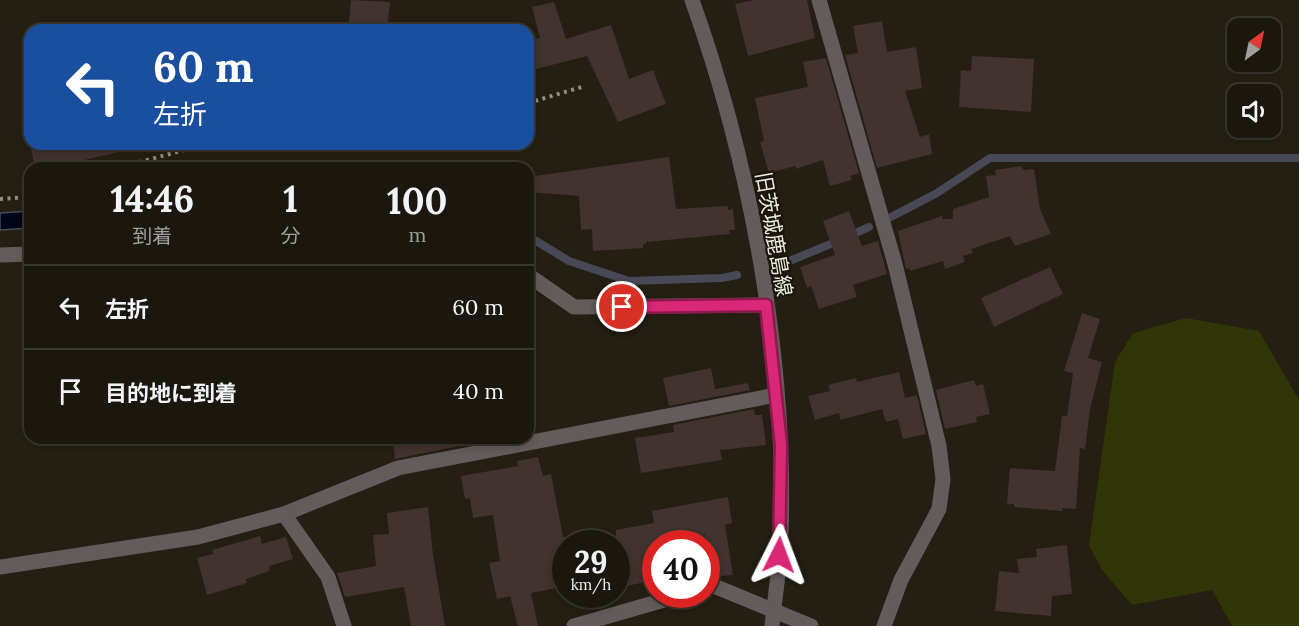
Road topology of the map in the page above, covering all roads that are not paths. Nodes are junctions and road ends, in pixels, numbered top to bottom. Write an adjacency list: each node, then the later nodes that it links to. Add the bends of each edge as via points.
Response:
1 (692, 0): 6 (street, 旧茨城鹿島線, via 735,133)
2 (819, 0): 18 (street, via 895,264 939,446 943,479 939,509 901,580)
3 (24, 254): 4 (street)
4 (0, 255)
5 (534, 279): 6 (street, via 574,307)
6 (766, 305): 7 (street, 旧茨城鹿島線)
7 (776, 395): 8 (street); 14 (street, 旧茨城鹿島線, via 781,445 781,537)
8 (534, 442)
9 (522, 444): 10 (street, via 398,468)
10 (284, 514): 11 (street, via 198,537); 15 (street, via 327,577)
11 (0, 567)
12 (720, 589): 14 (street)
13 (642, 606): 16 (street)
14 (772, 618): 17 (street)
15 (344, 626)
16 (574, 626)
17 (811, 626)
18 (884, 626)

